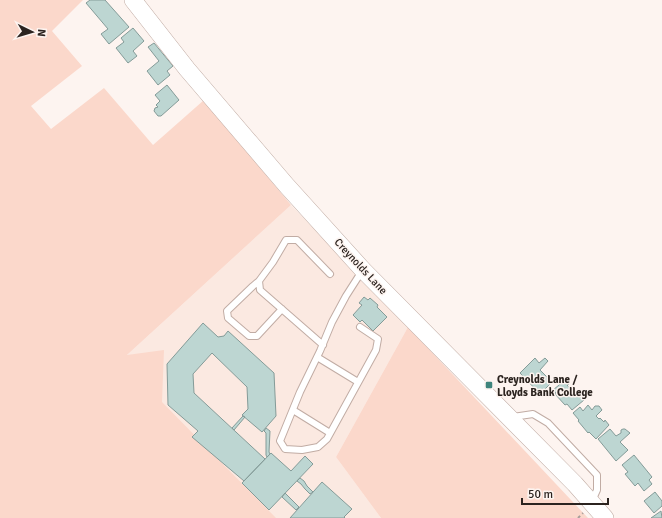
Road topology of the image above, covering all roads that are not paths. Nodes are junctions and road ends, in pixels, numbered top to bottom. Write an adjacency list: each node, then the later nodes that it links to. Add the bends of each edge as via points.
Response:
1 (133, 0): 2 (street, Creynolds Lane, via 237,128)
2 (363, 270): 7 (lane, via 332,322); 11 (street, Creynolds Lane)
3 (330, 274): 4 (lane, via 297,240 286,240)
4 (259, 281): 5 (lane, via 260,290); 5 (lane, via 227,311 228,318 249,336 256,336)
5 (282, 309): 7 (lane)
6 (360, 327): 9 (lane, via 378,339 376,350)
7 (323, 345): 8 (lane)
8 (317, 356): 9 (lane); 10 (lane)
9 (358, 382): 12 (lane)
10 (293, 410): 12 (lane); 12 (lane, via 280,441 285,449 302,450 318,447)
11 (510, 418): 13 (street, Creynolds Lane); 13 (lane, via 532,414 548,423 597,475 597,490)
12 (330, 433)
13 (592, 502): 14 (street, Creynolds Lane)
14 (605, 518)

